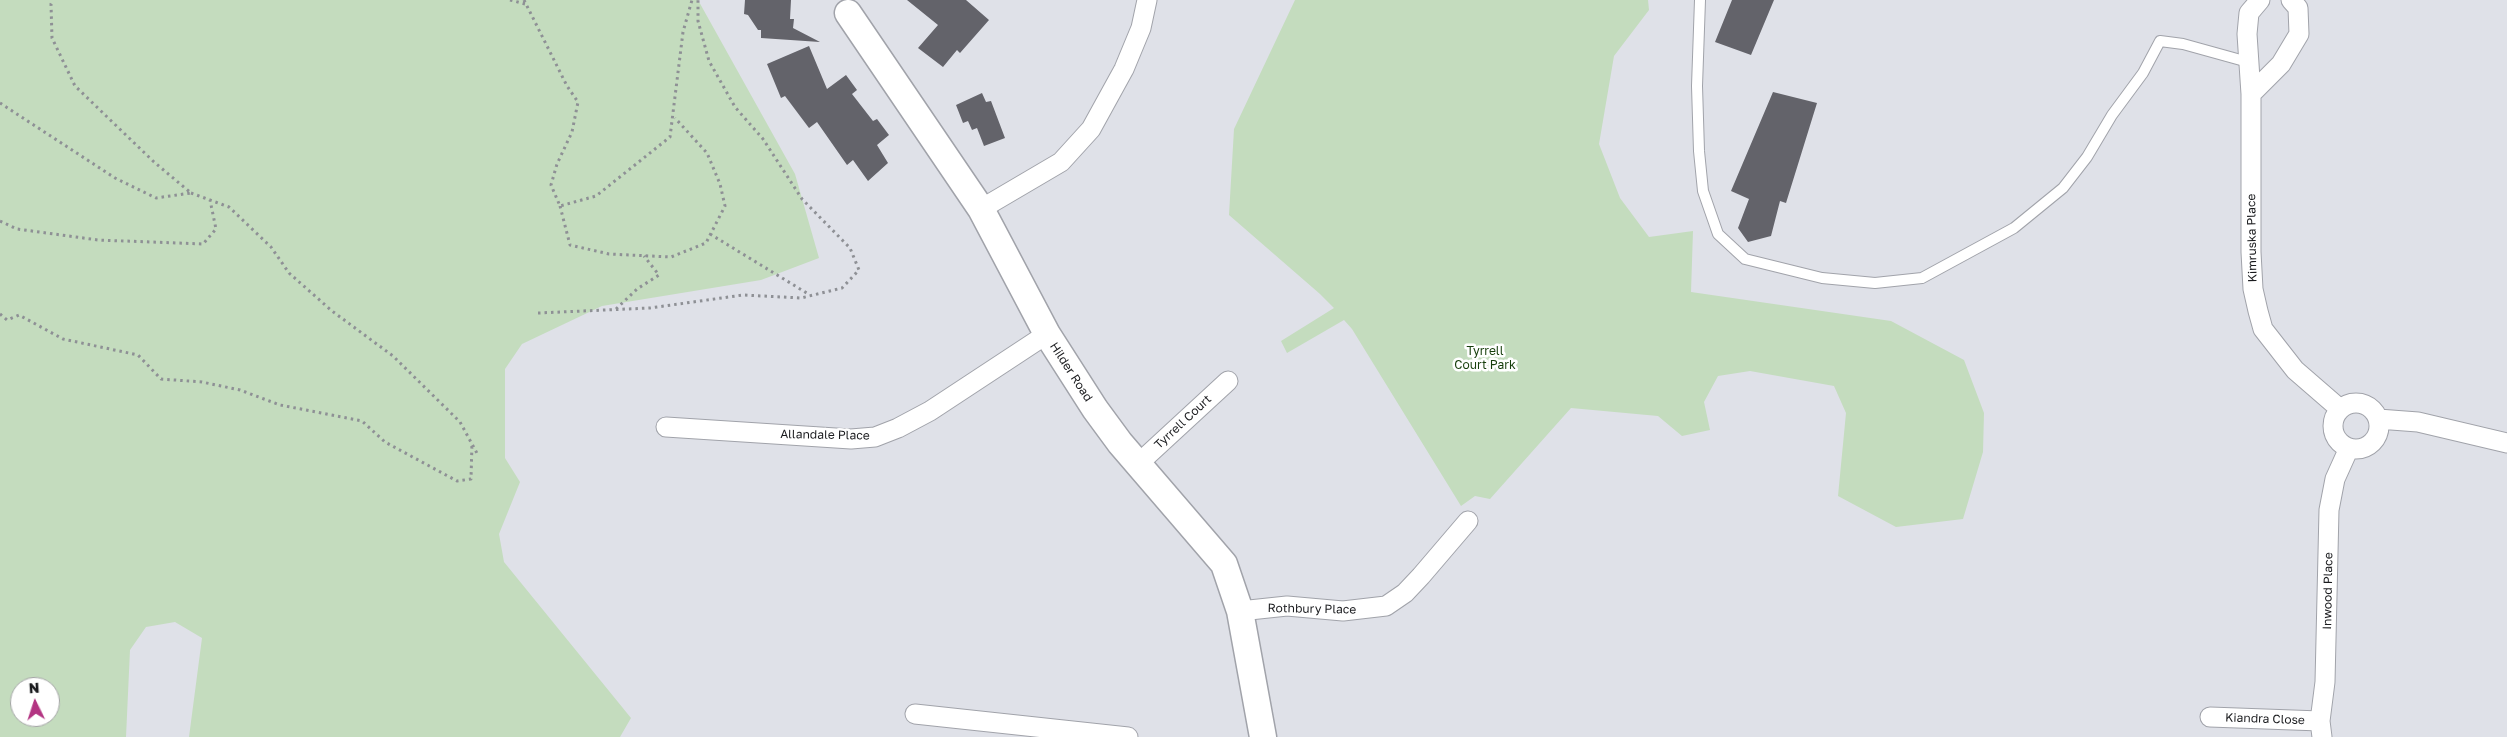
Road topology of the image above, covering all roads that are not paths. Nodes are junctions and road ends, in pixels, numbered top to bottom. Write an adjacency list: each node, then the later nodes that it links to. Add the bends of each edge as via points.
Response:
1 (1147, 0): 8 (street, via 1141,28 1124,69 1091,129 1061,162)
2 (1700, 0): 6 (lane, via 1696,86 1702,191 1718,234 1745,259 1822,278 1876,283 1922,278 2014,228 2063,188 2087,158 2112,115 2143,73 2160,41)
3 (2260, 0): 6 (street, Kimruska Place, via 2249,13 2246,34)
4 (2291, 0): 7 (street, via 2298,8 2299,34 2281,64)
5 (848, 12): 8 (street, Hilder Road)
6 (2248, 62): 7 (street, Kimruska Place)
7 (2251, 94): 11 (street, Kimruska Place, via 2251,252 2253,289 2263,329 2295,370)
8 (981, 209): 9 (street, Hilder Road)
9 (1046, 334): 13 (street, Allandale Place, via 930,411 875,437 830,438); 16 (street, Hilder Road, via 1095,409)
10 (1228, 381): 16 (street, Tyrrell Court)
11 (2340, 409): 12 (street, via 2350,404 2362,404); 15 (street, via 2333,419 2333,431 2338,442)
12 (2378, 419): 14 (street, via 2418,422); 15 (street, via 2378,432 2372,443 2361,449)
13 (666, 427)
14 (2507, 443)
15 (2349, 448): 21 (street, Inwood Place, via 2335,479 2329,510 2326,673)
16 (1138, 464): 18 (street, Hilder Road, via 1224,564)
17 (1468, 521): 18 (street, Rothbury Place, via 1405,593 1386,606 1343,612 1287,606)
18 (1240, 611): 23 (street, Hilder Road)
19 (915, 714): 22 (street)
20 (2210, 717): 21 (street, Kiandra Close)
21 (2321, 729)
22 (1128, 737)
23 (1263, 737)

